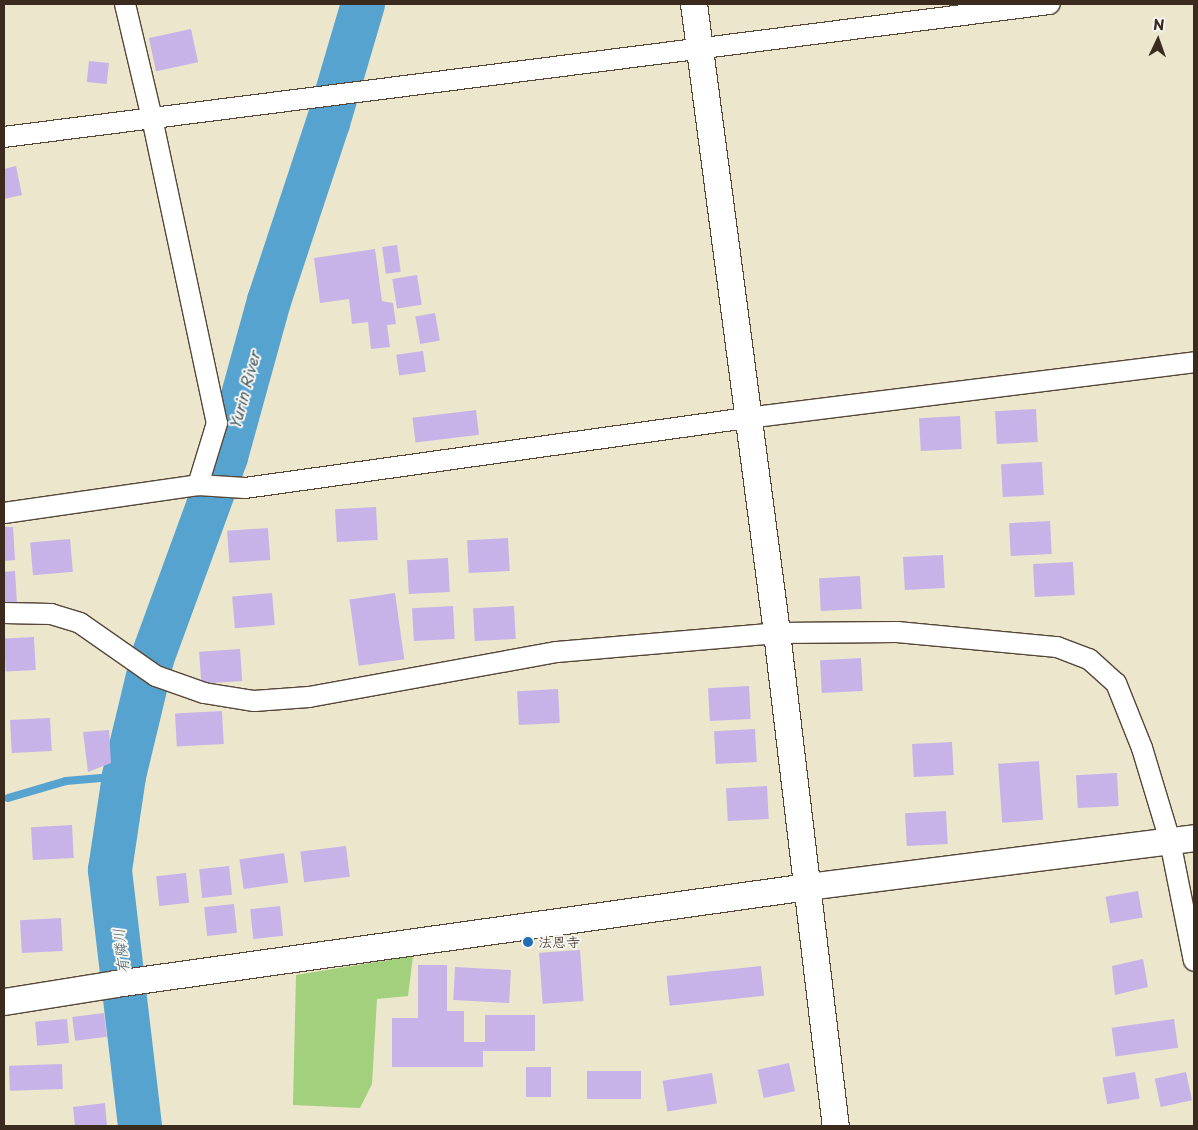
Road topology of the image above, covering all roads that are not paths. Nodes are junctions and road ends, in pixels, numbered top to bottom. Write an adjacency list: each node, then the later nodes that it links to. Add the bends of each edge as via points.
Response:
1 (125, 4): 5 (street)
2 (694, 4): 4 (street)
3 (1050, 4): 4 (street)
4 (699, 50): 5 (street); 8 (street)
5 (152, 118): 6 (street); 9 (street, via 217,423)
6 (4, 137)
7 (1194, 362): 8 (street)
8 (747, 418): 9 (street, via 245,488); 12 (street)
9 (199, 485): 10 (street)
10 (4, 513)
11 (4, 613): 12 (street, via 51,614 80,624 150,672 204,694 254,701 310,697 558,652)
12 (777, 633): 13 (street, via 897,632 1057,647 1090,659 1116,684); 14 (street)
13 (1182, 839): 14 (street); 15 (street)
14 (808, 887): 16 (street); 17 (street)
15 (1194, 961)
16 (4, 1002)
17 (836, 1126)

